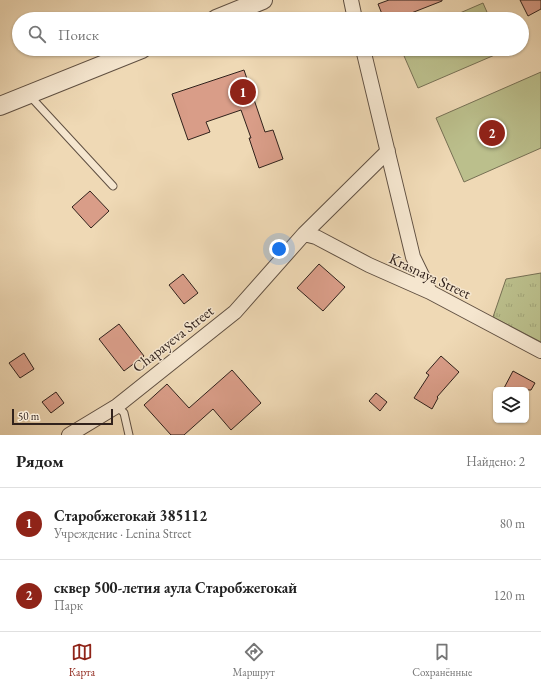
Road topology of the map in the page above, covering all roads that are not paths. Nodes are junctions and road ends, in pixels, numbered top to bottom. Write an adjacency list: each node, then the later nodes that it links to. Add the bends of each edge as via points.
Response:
1 (350, 0): 4 (street)
2 (255, 1): 3 (street)
3 (231, 12)
4 (353, 12)
5 (125, 56): 7 (street)
6 (364, 56): 9 (street)
7 (29, 95): 8 (street); 10 (lane)
8 (0, 106)
9 (388, 151): 11 (street, Chapayeva Street); 12 (street, via 413,257)
10 (113, 186)
11 (304, 234): 12 (street, Krasnaya Street, via 316,237 369,265); 14 (street, Chapayeva Street, via 235,312)
12 (430, 292): 13 (street, Krasnaya Street)
13 (541, 351)
14 (117, 406): 15 (street, Chapayeva Street); 16 (lane, via 124,413)
15 (69, 435)
16 (129, 435)

